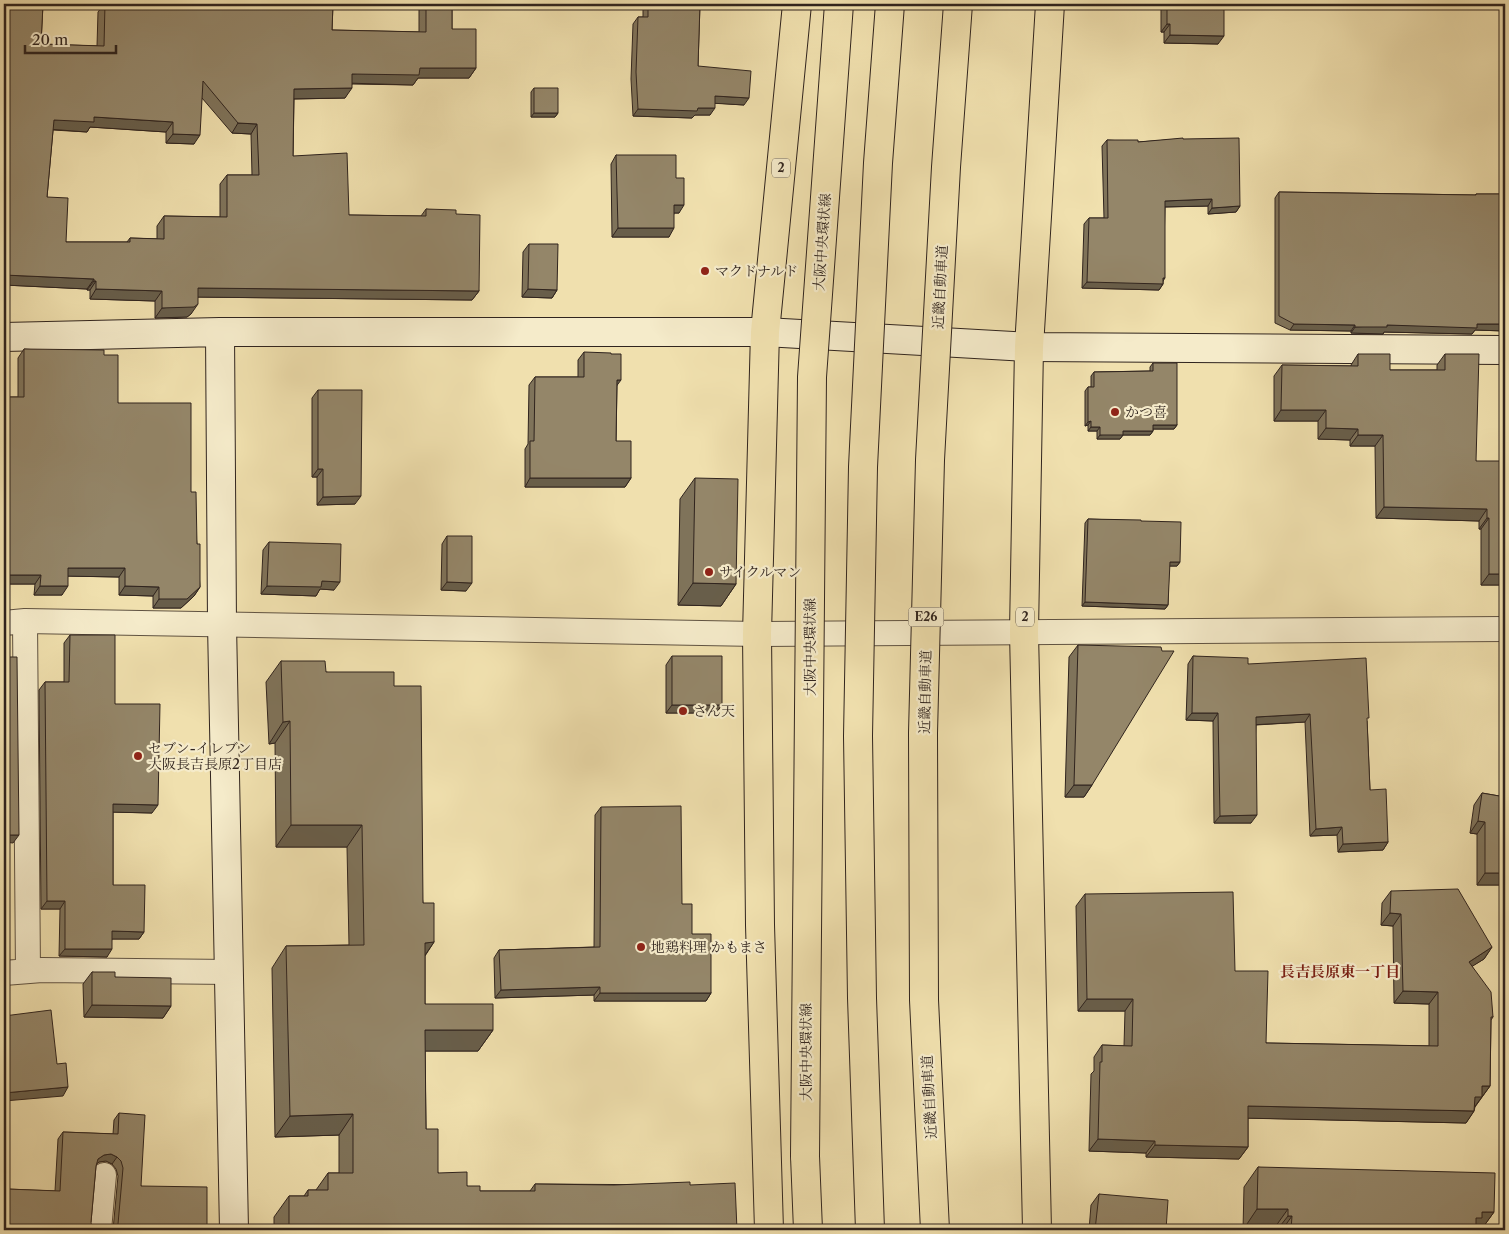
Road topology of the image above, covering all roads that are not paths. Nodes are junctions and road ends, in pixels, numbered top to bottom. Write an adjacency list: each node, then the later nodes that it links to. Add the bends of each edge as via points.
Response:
1 (797, 4): 7 (main road, 2)
2 (839, 4): 23 (main road, 大阪中央環状線, bridge, via 812,377 805,1156)
3 (890, 4): 24 (main road, bridge, via 878,162 864,467 858,736)
4 (958, 4): 25 (main road, 近畿自動車道 / E26, bridge, via 930,460 923,734 924,1000)
5 (1050, 4): 9 (main road, 2)
6 (220, 332): 7 (street); 8 (street); 12 (street)
7 (764, 332): 9 (street); 15 (main road, 2)
8 (4, 337)
9 (1029, 347): 10 (street); 14 (main road, 2)
10 (1505, 350)
11 (14, 622): 12 (street); 16 (street)
12 (222, 624): 15 (street); 17 (street)
13 (1505, 629): 14 (street)
14 (1024, 632): 15 (street); 26 (main road, 2)
15 (757, 634): 22 (main road, 2, via 760,925)
16 (28, 971): 17 (street); 18 (street)
17 (230, 972): 21 (street)
18 (4, 973)
19 (104, 1175): 20 (street)
20 (100, 1230)
21 (234, 1230)
22 (769, 1230)
23 (808, 1230)
24 (870, 1230)
25 (935, 1230)
26 (1037, 1230)

